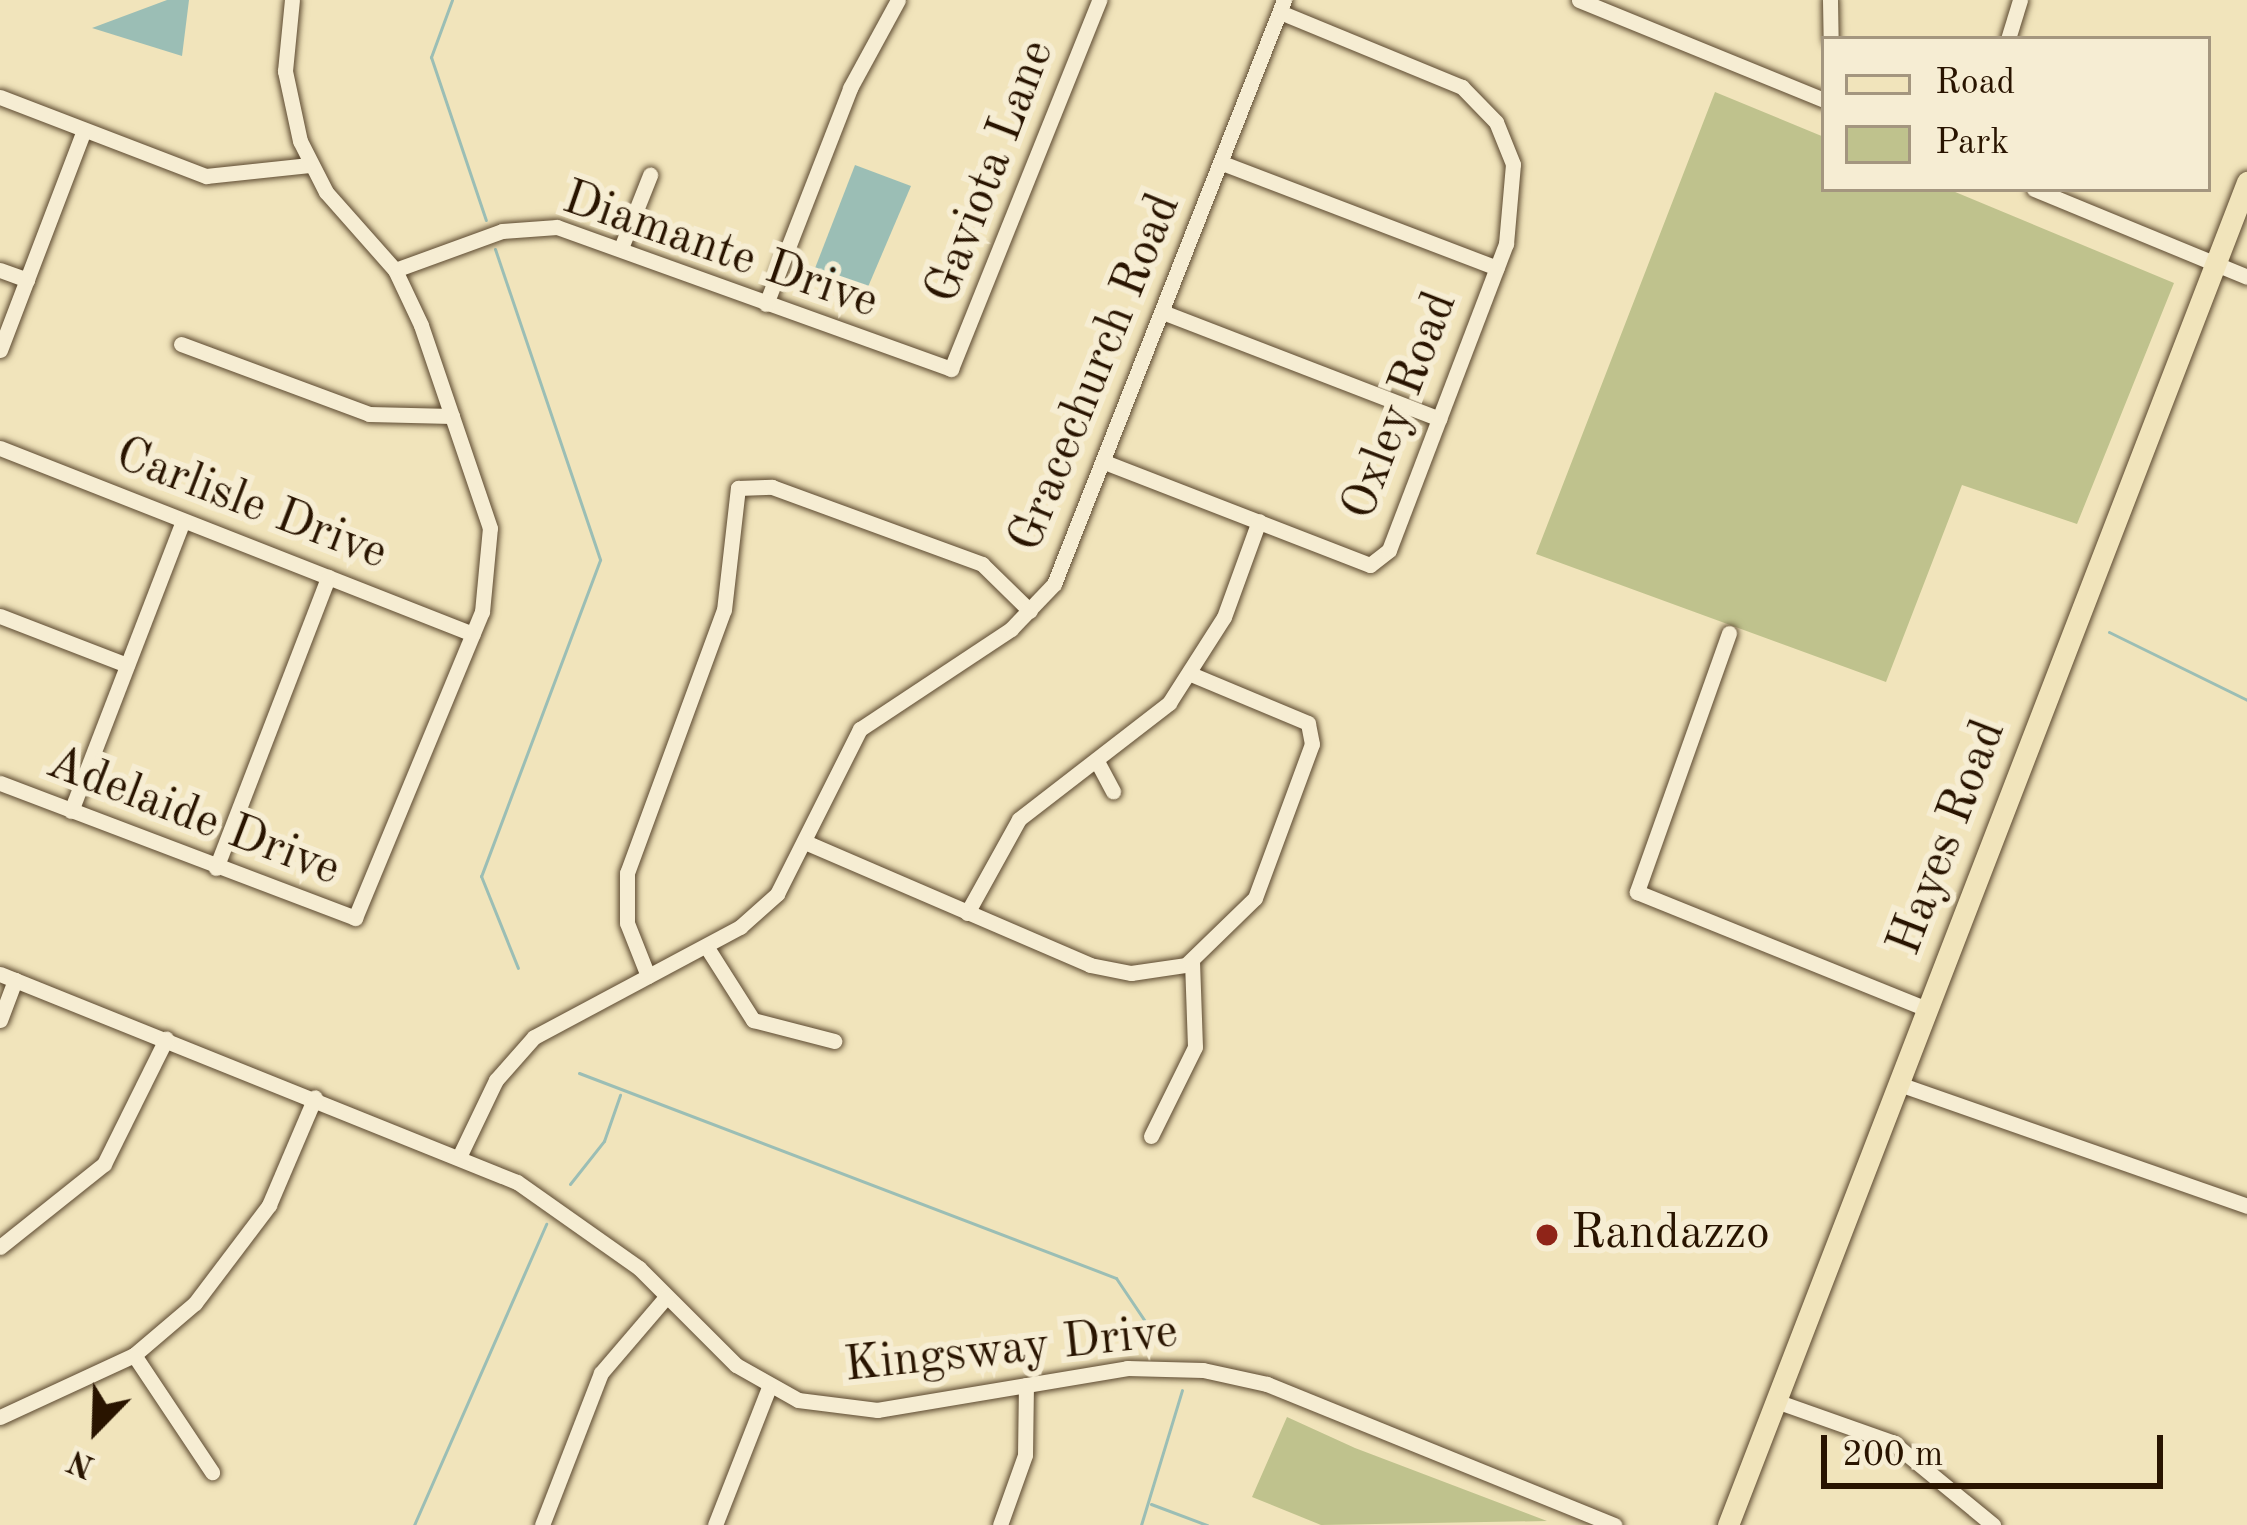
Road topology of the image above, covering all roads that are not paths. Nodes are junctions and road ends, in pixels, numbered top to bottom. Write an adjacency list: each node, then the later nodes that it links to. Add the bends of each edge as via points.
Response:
1 (292, 0): 14 (street, via 287,86)
2 (898, 0): 25 (street, via 850,88)
3 (1099, 0): 29 (street, Gaviota Lane)
4 (1579, 0): 11 (street)
5 (1830, 0): 8 (street)
6 (2020, 0): 9 (street)
7 (1282, 6): 13 (street, Gracechurch Road); 20 (street, Oxley Road, via 1442,75 1489,112 1516,186)
8 (1830, 35)
9 (2009, 36)
10 (0, 97): 12 (street)
11 (1821, 99)
12 (84, 130): 14 (street, via 219,178); 24 (street)
13 (1222, 163): 20 (street); 26 (street, Gracechurch Road)
14 (309, 165): 22 (street)
15 (650, 175): 18 (street)
16 (2247, 182): 19 (main road, Hayes Road)
17 (2041, 192): 19 (street)
18 (621, 248): 22 (street, Diamante Drive, via 531,225); 25 (street, Diamante Drive)
19 (2215, 263): 23 (street); 54 (main road, Hayes Road)
20 (1497, 268): 31 (street, Oxley Road)
21 (0, 270): 24 (street)
22 (395, 270): 30 (street)
23 (2247, 277)
24 (27, 280): 28 (street)
25 (766, 304): 29 (street, Diamante Drive)
26 (1165, 313): 31 (street); 33 (street, Gracechurch Road)
27 (182, 344): 30 (street, via 369,414)
28 (0, 350)
29 (951, 369)
30 (452, 416): 40 (street, via 493,545)
31 (1439, 419): 35 (street, Oxley Road, via 1389,550 1370,565)
32 (0, 448): 34 (street, Carlisle Drive)
33 (1107, 463): 35 (street); 37 (street, Gracechurch Road, via 1070,558)
34 (183, 521): 36 (street, Carlisle Drive); 41 (street)
35 (1259, 521): 42 (street)
36 (328, 577): 40 (street, Carlisle Drive); 48 (street)
37 (1030, 611): 47 (street, Gracechurch Road, via 860,729); 52 (street, via 982,564 772,487 738,488 724,610 628,866 625,909)
38 (0, 616): 41 (street)
39 (1729, 633): 54 (street, via 1637,892)
40 (473, 634): 48 (street, Adelaide Drive, via 359,916)
41 (127, 665): 46 (street)
42 (1190, 674): 43 (street); 51 (street, via 1312,730 1255,898)
43 (1099, 766): 45 (street); 49 (street, via 1019,819)
44 (0, 783): 46 (street, Adelaide Drive)
45 (1113, 791)
46 (71, 811): 48 (street, Adelaide Drive)
47 (805, 842): 49 (street); 50 (street, Gracechurch Road, via 777,893)
48 (216, 868)
49 (967, 913): 51 (street, via 1102,969)
50 (706, 946): 52 (street, Gracechurch Road); 57 (street, via 753,1020)
51 (1192, 960): 60 (street, via 1195,1047)
52 (648, 976): 61 (street, Gracechurch Road, via 534,1037 496,1081)
53 (8, 977): 55 (street); 56 (street, Kingsway Drive)
54 (1927, 1009): 58 (main road, Hayes Road)
55 (0, 1020)
56 (166, 1039): 59 (street, Kingsway Drive); 63 (street, via 104,1164)
57 (834, 1041)
58 (1899, 1084): 62 (street); 68 (main road, Hayes Road)
59 (315, 1097): 61 (street, Kingsway Drive); 65 (street, via 255,1229)
60 (1151, 1136)
61 (460, 1155): 64 (street, Kingsway Drive, via 566,1213)
62 (2247, 1207)
63 (0, 1247)
64 (666, 1297): 67 (street, Kingsway Drive); 71 (street, via 601,1373)
65 (134, 1355): 69 (street); 70 (street)
66 (1026, 1385): 67 (street, Kingsway Drive, via 877,1410); 73 (street, via 1025,1455); 74 (street, Kingsway Drive, via 1159,1365 1246,1378)
67 (769, 1387): 72 (street)
68 (1776, 1401): 75 (main road, Hayes Road); 76 (street, via 1892,1442)
69 (0, 1417)
70 (212, 1472)
71 (542, 1525)
72 (715, 1525)
73 (1000, 1525)
74 (1614, 1525)
75 (1728, 1525)
76 (1993, 1525)

